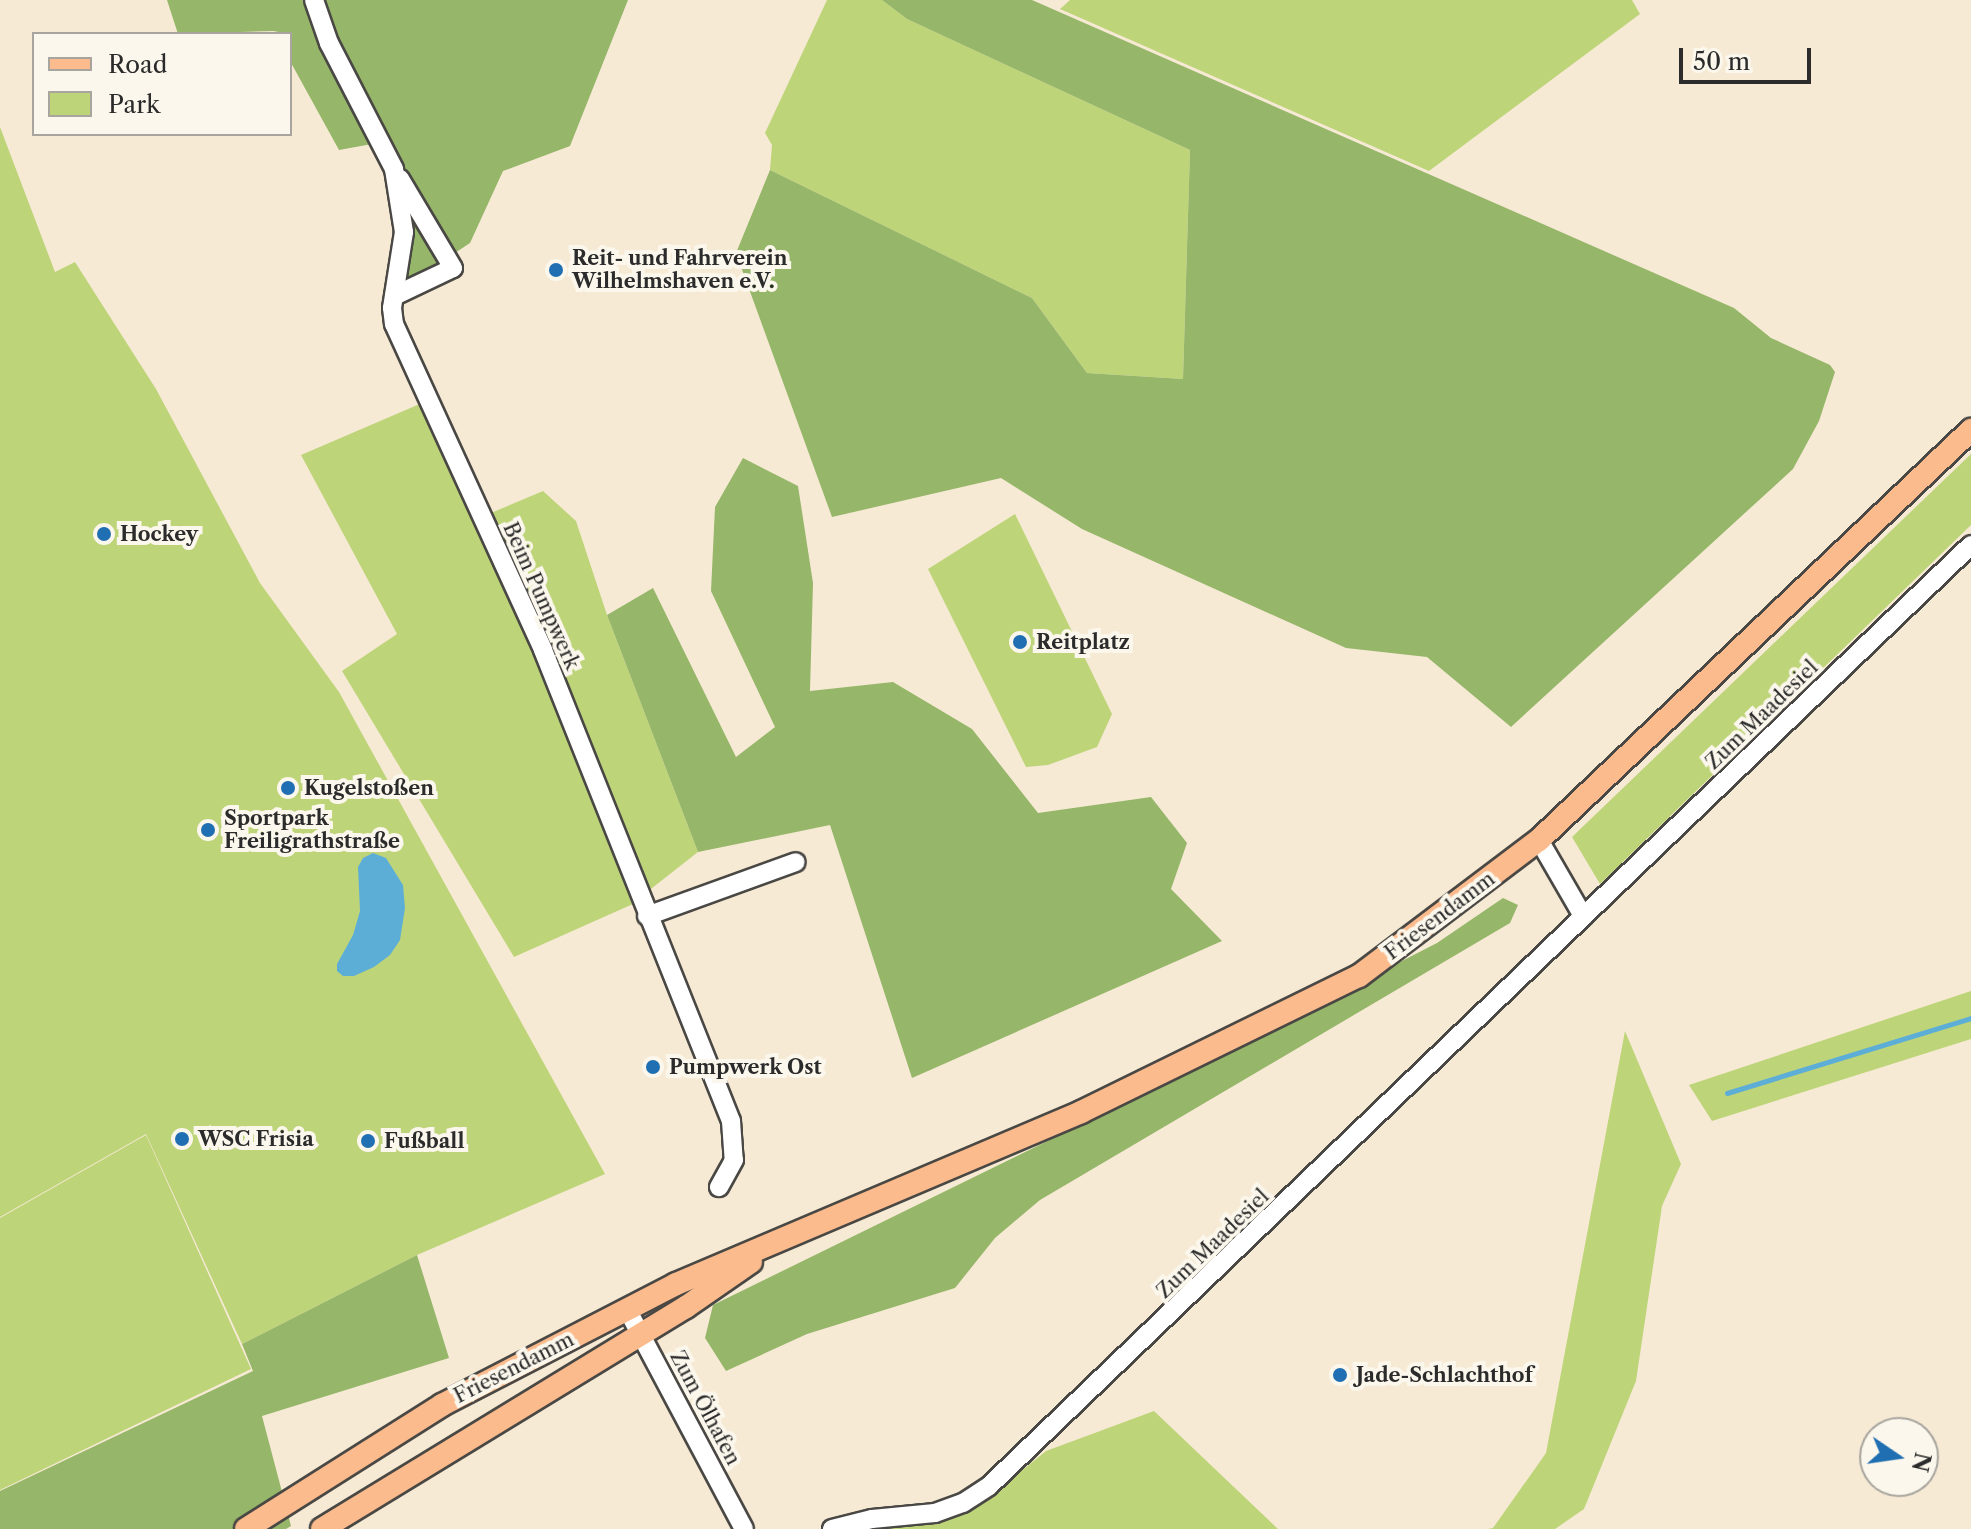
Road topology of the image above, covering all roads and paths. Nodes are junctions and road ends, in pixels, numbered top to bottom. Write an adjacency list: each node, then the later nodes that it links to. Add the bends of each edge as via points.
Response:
1 (314, 0): 2 (street, Beim Pumpwerk, via 329,43)
2 (394, 169): 3 (street, Beim Pumpwerk, via 404,232); 3 (street, Beim Pumpwerk, via 453,268)
3 (394, 296): 8 (street, Beim Pumpwerk, via 394,324 543,650)
4 (1971, 430): 6 (main road, Friesendamm)
5 (1971, 545): 9 (street, Zum Maadesiel)
6 (1539, 840): 9 (street); 11 (main road, Friesendamm, via 1359,976 1081,1112)
7 (796, 862): 8 (street)
8 (647, 916): 10 (street, Beim Pumpwerk, via 731,1121 734,1160)
9 (1583, 916): 18 (street, Zum Maadesiel, via 989,1486 935,1513)
10 (719, 1187)
11 (795, 1231): 12 (main road, Friesendamm); 13 (main road, Friesendamm)
12 (627, 1309): 13 (street, Zum Ölhafen); 15 (main road, Friesendamm, via 442,1405)
13 (641, 1334): 14 (main road, Friesendamm); 17 (street, Zum Ölhafen)
14 (347, 1522): 16 (main road, Friesendamm)
15 (246, 1529)
16 (322, 1529)
17 (744, 1529)
18 (832, 1529)

